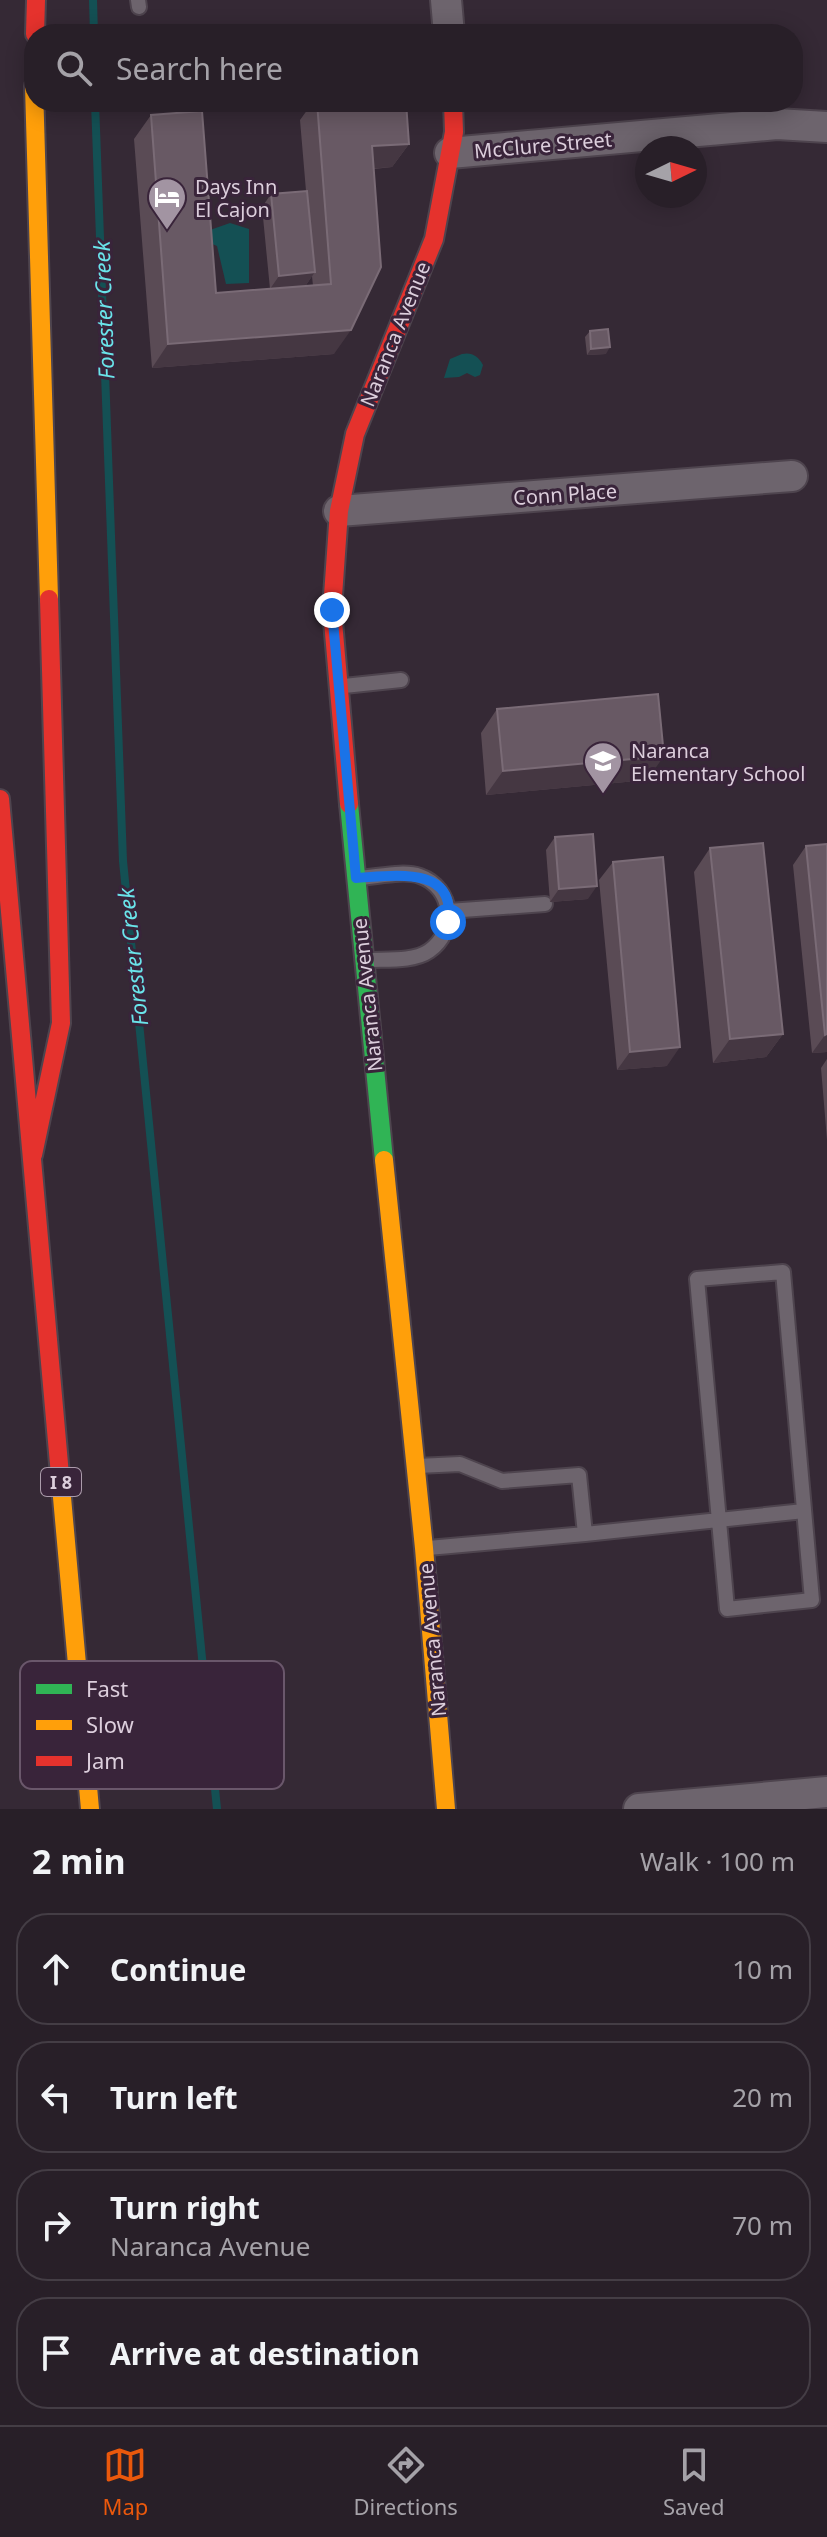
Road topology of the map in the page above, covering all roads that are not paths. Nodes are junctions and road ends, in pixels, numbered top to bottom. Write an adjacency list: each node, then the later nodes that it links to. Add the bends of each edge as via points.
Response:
1 (36, 0): 3 (main road)
2 (446, 0): 4 (street)
3 (35, 24)
4 (448, 24)
5 (35, 112): 18 (main road, via 61,1023)
6 (453, 112): 8 (main road, Naranca Avenue)
7 (827, 127): 8 (street, McClure Street, via 777,124)
8 (450, 153): 10 (main road, Naranca Avenue, via 434,239 355,434)
9 (792, 476): 10 (street, Conn Place)
10 (339, 511): 12 (main road, Naranca Avenue, via 332,610)
11 (401, 680): 12 (lane)
12 (339, 686): 14 (main road, Naranca Avenue)
13 (0, 799): 18 (main road, I 8)
14 (356, 878): 16 (lane, via 419,876 441,891); 17 (main road, Naranca Avenue)
15 (545, 904): 16 (lane)
16 (449, 911): 17 (lane, via 444,935 429,951)
17 (363, 960): 19 (main road, Naranca Avenue)
18 (33, 1155): 24 (main road, I 8)
19 (414, 1466): 22 (lane, via 460,1464 502,1481 579,1475); 23 (main road, Naranca Avenue)
20 (804, 1511): 21 (lane); 21 (lane, via 812,1600 727,1609); 21 (lane, via 783,1272 697,1279)
21 (719, 1520): 22 (lane)
22 (585, 1534): 23 (lane)
23 (424, 1548): 28 (main road, Naranca Avenue)
24 (77, 1661)
25 (88, 1789): 27 (main road, I 8)
26 (827, 1792): 29 (street)
27 (90, 1809)
28 (446, 1809)
29 (639, 1809)

